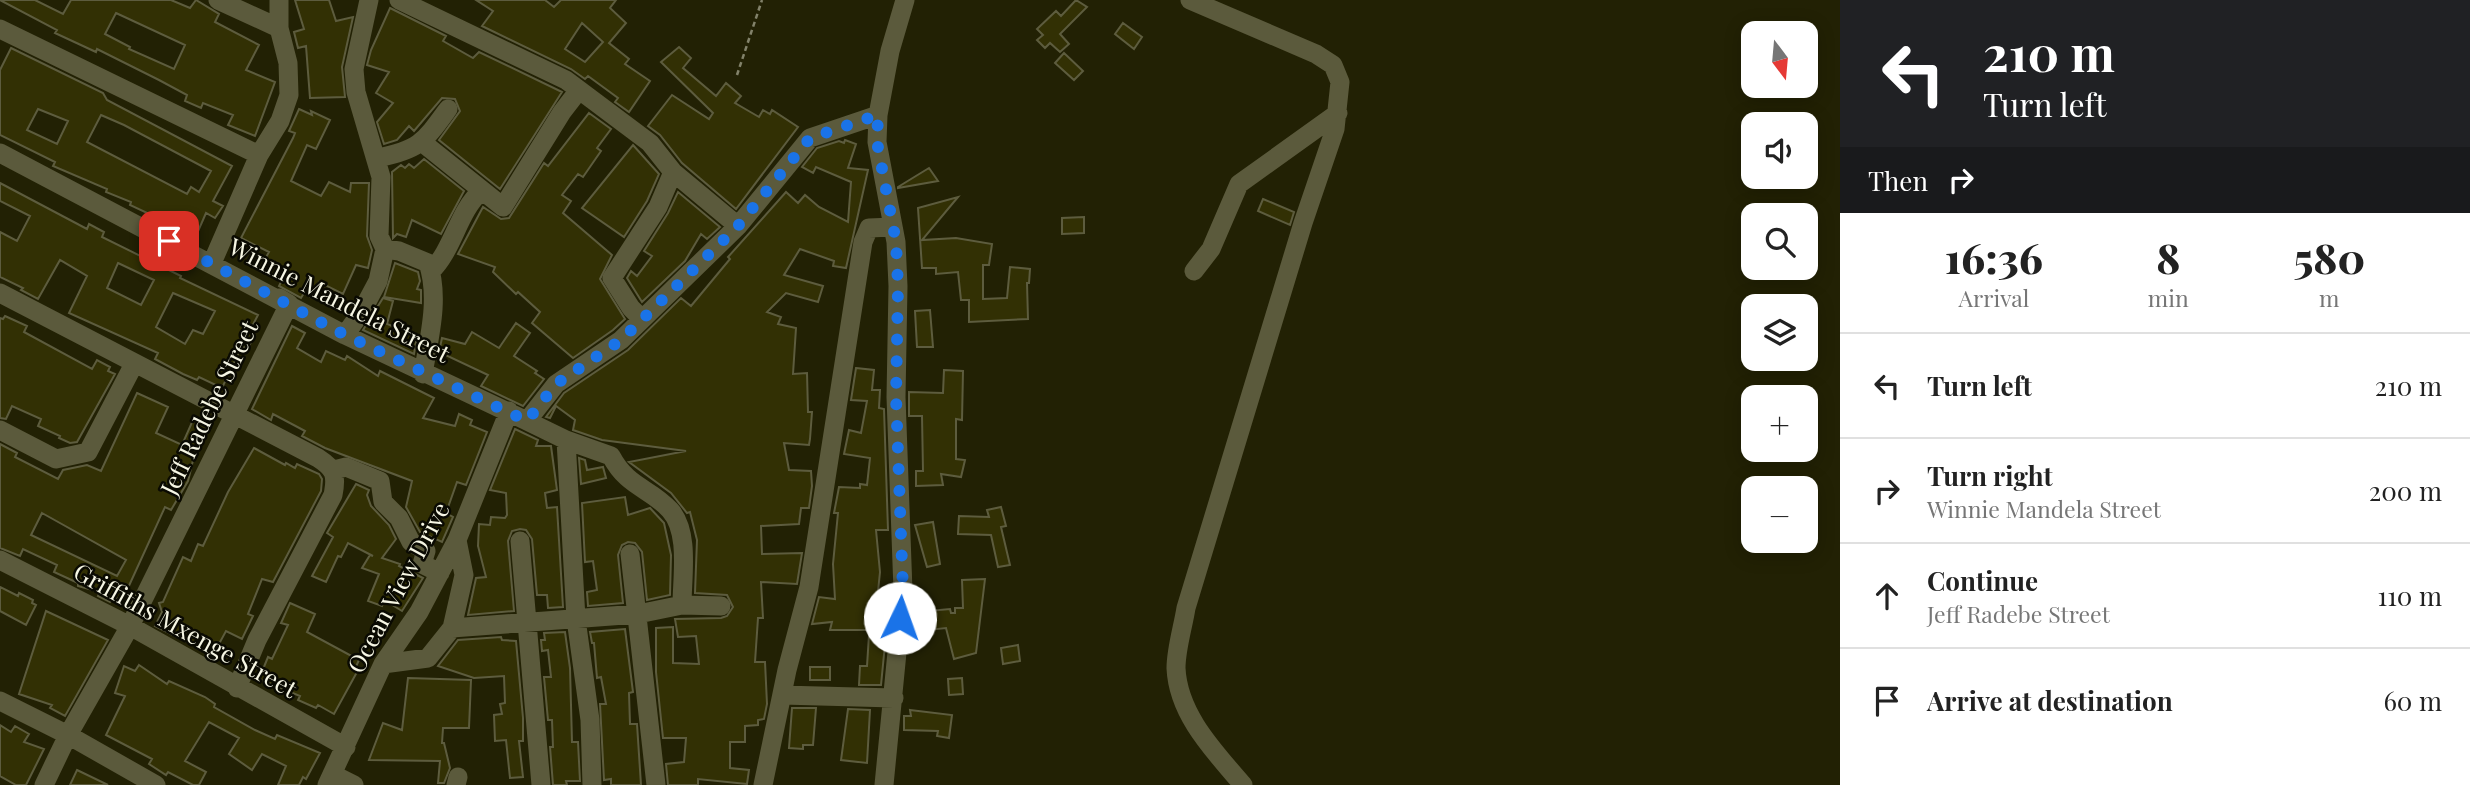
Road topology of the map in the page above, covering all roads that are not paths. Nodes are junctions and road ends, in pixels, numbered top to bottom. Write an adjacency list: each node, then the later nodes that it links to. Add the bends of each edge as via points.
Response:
1 (218, 0): 7 (street)
2 (279, 0): 7 (street)
3 (369, 0): 16 (street, via 354,69 356,92)
4 (399, 0): 9 (street)
5 (905, 0): 12 (street, via 893,35)
6 (1190, 0): 11 (street, via 1334,65 1340,82)
7 (279, 28): 15 (street, via 288,63 289,95 280,121)
8 (0, 29): 15 (street)
9 (579, 90): 17 (street, via 650,143); 18 (street, via 503,207)
10 (449, 110): 13 (street)
11 (1338, 113): 24 (street, via 1239,184 1211,249); 65 (street, via 1186,608 1177,668 1196,730)
12 (878, 115): 19 (street, via 810,138); 20 (street, via 877,142)
13 (422, 143): 16 (street); 18 (street)
14 (0, 153): 22 (street, Winnie Mandela Street); 26 (street, Jeff Radebe Street)
15 (259, 155): 22 (street)
16 (377, 158): 21 (street, via 381,177 379,236)
17 (673, 172): 19 (street); 27 (street, via 658,207 612,278)
18 (481, 191): 23 (street, via 468,203)
19 (738, 226): 27 (street)
20 (893, 226): 51 (street, via 869,228 863,242 809,587); 52 (street, via 903,591)
21 (385, 249): 23 (street, via 422,259); 28 (street, via 377,281)
22 (212, 263): 26 (street, Winnie Mandela Street)
23 (431, 271): 30 (street, via 433,310)
24 (1194, 271)
25 (0, 293): 29 (street)
26 (289, 304): 28 (street, Winnie Mandela Street); 32 (street, Jeff Radebe Street)
27 (642, 319): 33 (street, via 621,340 556,384)
28 (345, 335): 30 (street, Winnie Mandela Street)
29 (134, 364): 32 (street); 34 (street, via 88,452 56,459)
30 (424, 374): 31 (street, Winnie Mandela Street)
31 (509, 411): 33 (street, Winnie Mandela Street); 37 (street, Ocean View Drive)
32 (233, 415): 36 (street); 47 (street, Jeff Radebe Street)
33 (527, 421): 35 (street, Winnie Mandela Street)
34 (0, 430)
35 (566, 440): 42 (street, Winnie Mandela Street, via 611,456 620,472 671,511 681,534); 45 (street)
36 (334, 470): 41 (street, via 346,467 380,481 383,502 399,517 411,542 426,551 422,565); 50 (street, via 333,495)
37 (457, 540): 41 (street, Ocean View Drive); 48 (street, via 464,575)
38 (520, 541): 46 (street)
39 (630, 554): 44 (street)
40 (0, 560): 47 (street, Griffiths Mxenge Street)
41 (440, 573): 49 (street, Ocean View Drive)
42 (682, 605): 43 (street); 44 (street)
43 (721, 606)
44 (638, 614): 45 (street); 62 (street)
45 (576, 619): 46 (street); 61 (street, via 590,720)
46 (527, 621): 48 (street); 60 (street)
47 (130, 626): 50 (street, Griffiths Mxenge Street); 54 (street, Jeff Radebe Street)
48 (452, 628): 49 (street, via 428,658)
49 (383, 664): 55 (street, Ocean View Drive)
50 (237, 688): 55 (street, Griffiths Mxenge Street)
51 (782, 695): 52 (street); 63 (street)
52 (894, 698): 64 (street)
53 (0, 701): 54 (street)
54 (68, 734): 57 (street, Jeff Radebe Street); 58 (street)
55 (346, 747): 56 (street, Ocean View Drive)
56 (330, 780): 59 (street)
57 (44, 785)
58 (156, 785)
59 (354, 785)
60 (541, 785)
61 (592, 785)
62 (656, 785)
63 (763, 785)
64 (884, 785)
65 (1243, 785)

